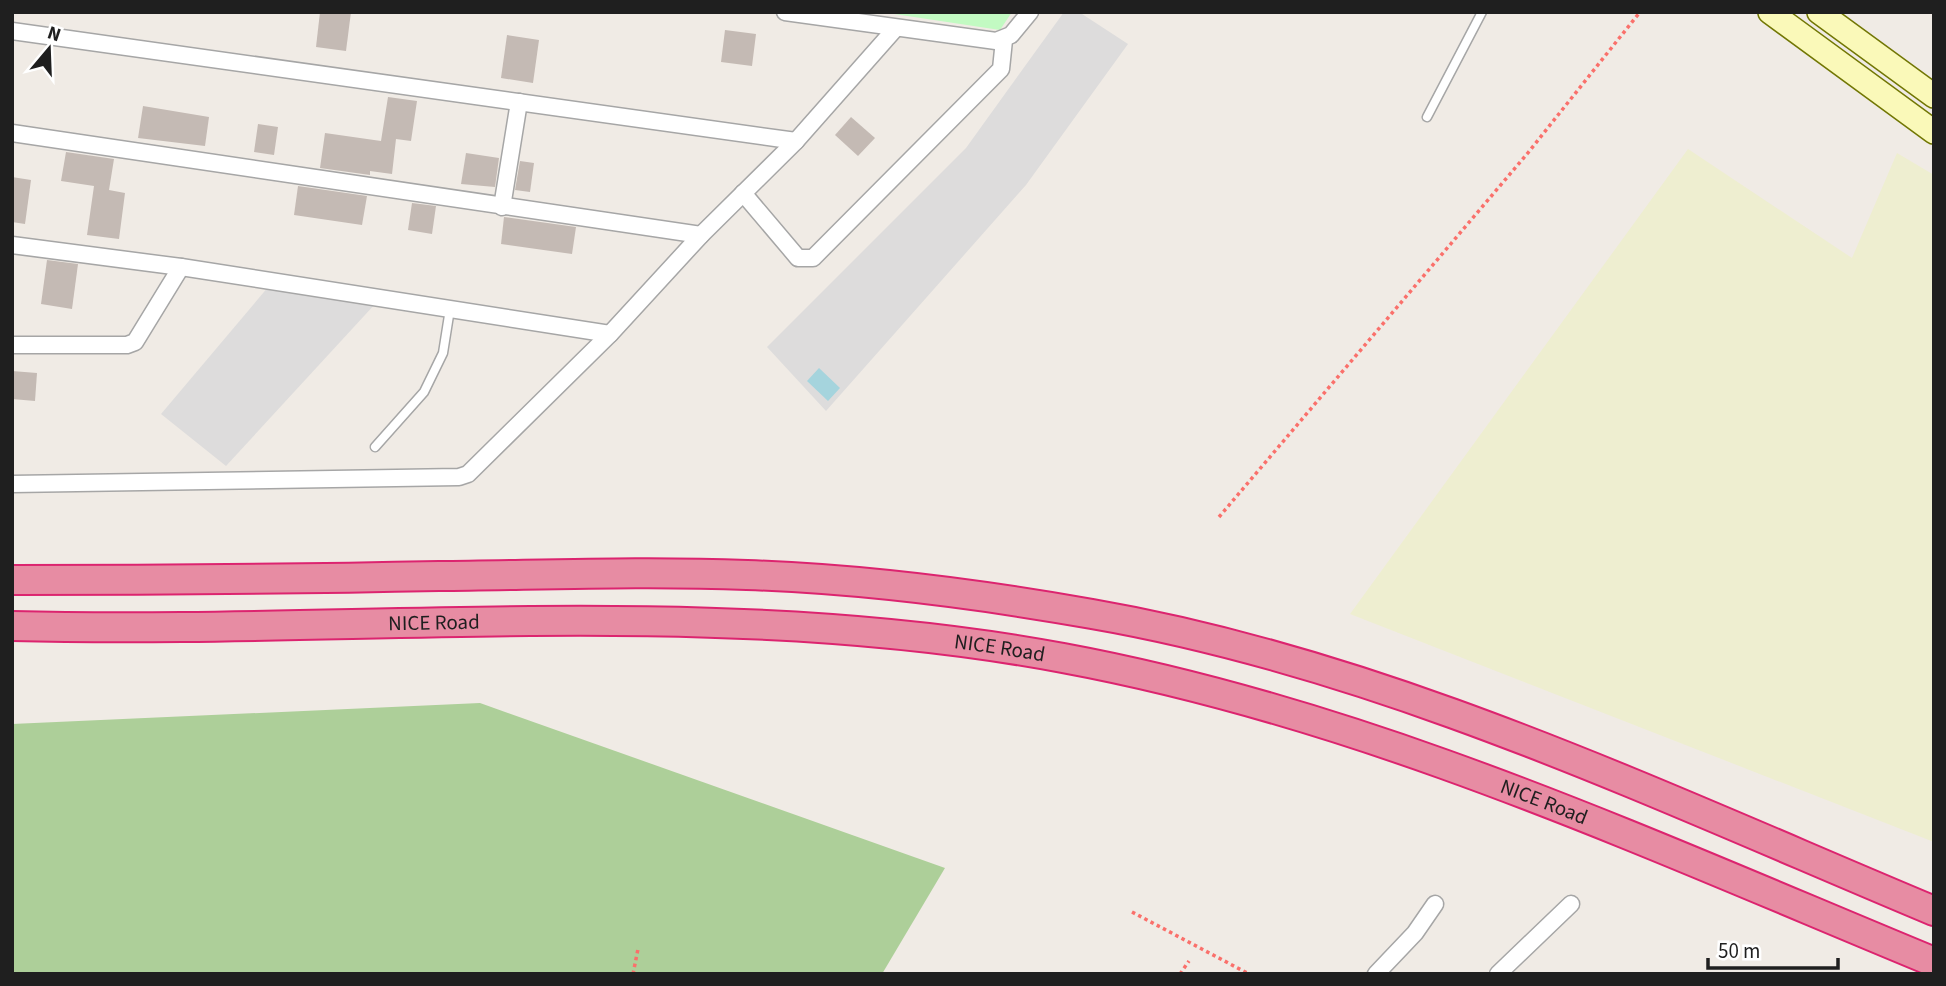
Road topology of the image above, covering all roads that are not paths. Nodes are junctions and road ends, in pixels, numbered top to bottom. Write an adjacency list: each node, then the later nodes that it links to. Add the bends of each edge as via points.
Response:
1 (785, 12): 6 (street)
2 (1030, 12): 8 (street)
3 (1482, 12): 11 (lane)
4 (1770, 12): 13 (main road)
5 (1819, 12): 9 (main road)
6 (895, 29): 8 (street); 14 (street)
7 (12, 31): 10 (street)
8 (1004, 40): 15 (street, via 1001,69 813,258 798,258)
9 (1934, 96)
10 (519, 102): 14 (street); 16 (street)
11 (1427, 117)
12 (12, 132): 16 (street)
13 (1934, 132)
14 (796, 141): 15 (street)
15 (743, 193): 17 (street)
16 (502, 207): 17 (street)
17 (701, 235): 21 (street)
18 (12, 245): 19 (street)
19 (181, 267): 20 (street); 22 (street, via 135,342)
20 (450, 309): 21 (street); 23 (lane, via 443,353 424,392)
21 (610, 334): 24 (street, via 477,467 459,477)
22 (12, 345)
23 (375, 447)
24 (12, 484)
25 (12, 580): 29 (highway, via 749,575 963,594 1096,615 1201,638 1453,714)
26 (12, 626): 30 (highway, NICE Road, via 119,629 680,622 787,626 1058,657 1202,688 1396,745 1518,789)
27 (1435, 904): 31 (street)
28 (1571, 904): 32 (street)
29 (1934, 911)
30 (1934, 962)
31 (1376, 974)
32 (1498, 974)

